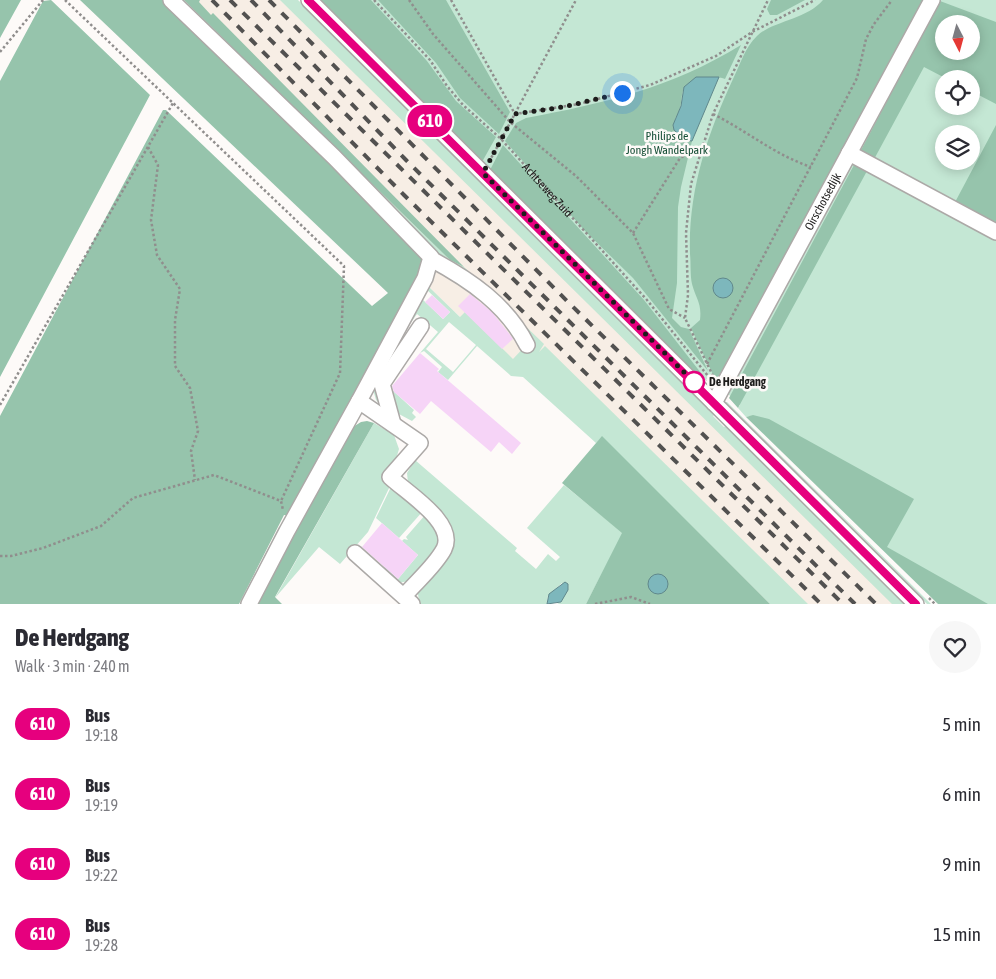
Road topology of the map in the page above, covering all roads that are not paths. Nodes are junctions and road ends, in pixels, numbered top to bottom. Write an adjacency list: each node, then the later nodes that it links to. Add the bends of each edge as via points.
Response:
1 (171, 0): 6 (street, via 341,164)
2 (309, 0): 10 (street)
3 (932, 0): 4 (street, Oirschotsedijk)
4 (849, 153): 5 (street); 10 (street, Oirschotsedijk)
5 (996, 232)
6 (431, 259): 8 (street, via 478,287 517,326); 9 (street, via 423,293)
7 (421, 326): 11 (street, via 382,384)
8 (527, 345)
9 (359, 401): 11 (street); 14 (street)
10 (714, 403): 15 (street)
11 (393, 424): 13 (street, via 420,443 390,478 439,520 446,534 441,554)
12 (355, 553): 13 (street)
13 (408, 600)
14 (250, 604)
15 (916, 604)

